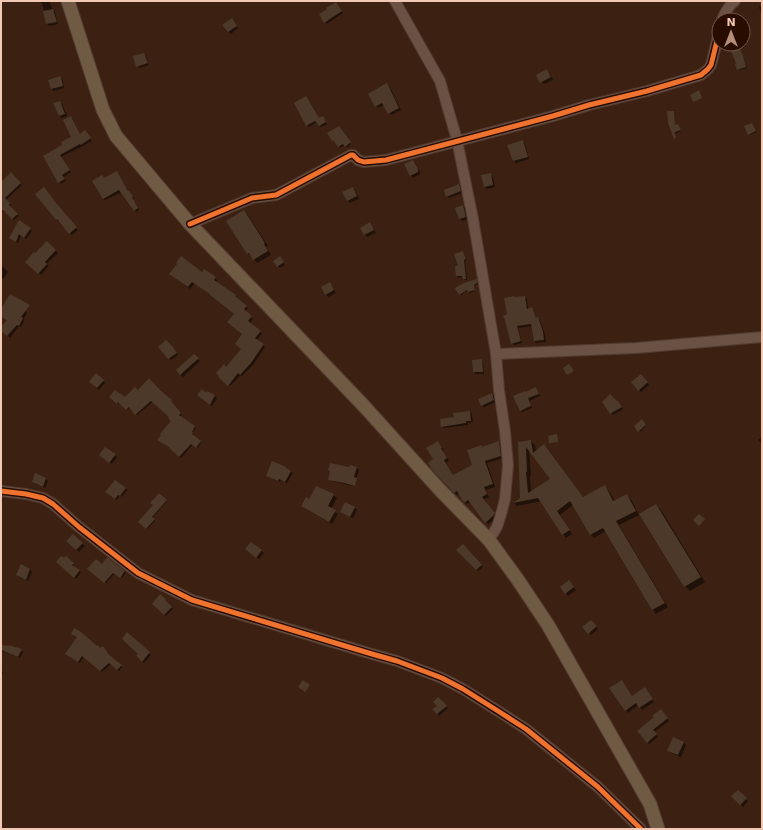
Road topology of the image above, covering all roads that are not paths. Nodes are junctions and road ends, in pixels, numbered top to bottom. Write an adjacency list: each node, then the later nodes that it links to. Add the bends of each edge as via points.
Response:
1 (68, 1): 7 (main road, via 103,110 116,136)
2 (395, 1): 6 (street, via 440,82)
3 (735, 1): 4 (street)
4 (725, 12)
5 (714, 52): 6 (street, via 711,65 701,75)
6 (457, 140): 7 (street, via 386,160 364,162 353,155 276,195 252,198); 9 (street)
7 (190, 224): 11 (main road)
8 (762, 337): 9 (street, via 636,348)
9 (496, 354): 11 (street, via 508,465 505,499 497,527)
10 (1, 491): 12 (street, via 43,498 138,573 192,600 397,661 463,689 526,729 598,787)
11 (490, 540): 13 (main road, via 548,625 650,804)
12 (641, 829)
13 (658, 829)

